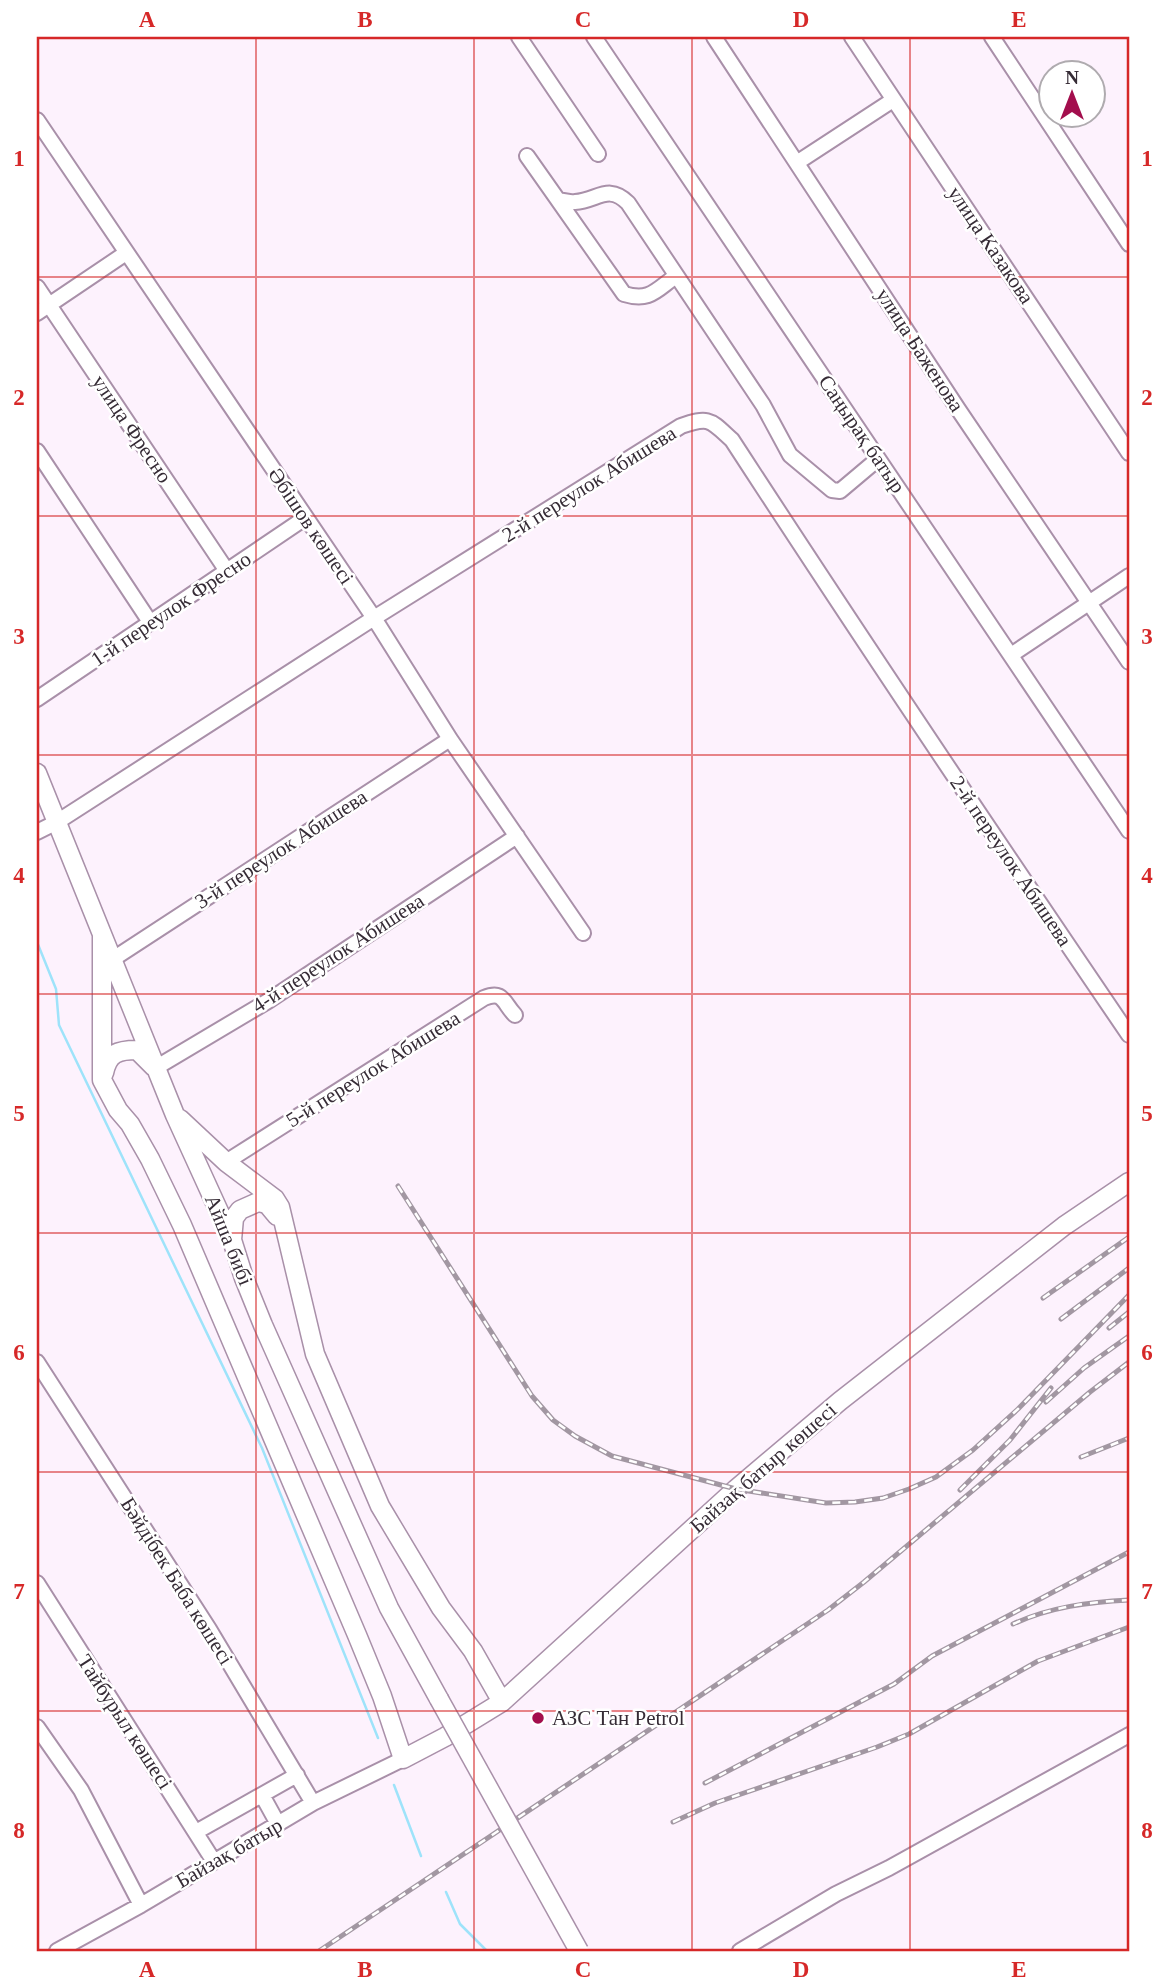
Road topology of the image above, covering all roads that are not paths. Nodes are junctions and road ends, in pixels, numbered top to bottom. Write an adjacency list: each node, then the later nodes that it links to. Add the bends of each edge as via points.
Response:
1 (519, 37): 8 (street)
2 (594, 37): 19 (street, Саңырақ батыр)
3 (714, 37): 10 (street, улица Баженова)
4 (852, 37): 6 (street, улица Казакова)
5 (992, 37): 12 (street)
6 (893, 100): 10 (street); 18 (street, улица Казакова)
7 (37, 120): 13 (street, Әбішов көшесі)
8 (598, 154)
9 (527, 156): 11 (street)
10 (798, 162): 23 (street, улица Баженова)
11 (558, 200): 14 (street, via 577,202 611,192 620,196); 14 (street, via 624,294 647,297)
12 (1129, 244)
13 (126, 253): 16 (street); 20 (street, Әбішов көшесі)
14 (676, 276): 19 (street, via 763,405 790,455 836,491)
15 (37, 287): 16 (street, улица Фресно)
16 (43, 309): 21 (street, улица Фресно)
17 (37, 451): 25 (street)
18 (1129, 453)
19 (878, 459): 26 (street, Саңырақ батыр)
20 (305, 519): 21 (street, 1-й переулок Фресно); 24 (street, Әбішов көшесі)
21 (227, 571): 25 (street, 1-й переулок Фресно)
22 (1129, 576): 23 (street)
23 (1089, 601): 26 (street); 27 (street, улица Баженова)
24 (374, 618): 29 (street, Әбішов көшесі); 31 (street, 2-й переулок Абишева); 39 (street, 2-й переулок Абишева, via 681,426 710,421 732,440)
25 (150, 622): 28 (street, 1-й переулок Фресно)
26 (1011, 654): 32 (street, Саңырақ батыр)
27 (1129, 663)
28 (37, 699)
29 (450, 739): 34 (street, Әбішов көшесі); 37 (street, 3-й переулок Абишева)
30 (37, 772): 31 (main road, Айша бибі)
31 (57, 822): 33 (street, 2-й переулок Абишева); 36 (main road, Айша бибі)
32 (1129, 831)
33 (37, 832)
34 (517, 836): 35 (street, Әбішов көшесі); 40 (street, 4-й переулок Абишева)
35 (583, 933)
36 (102, 935): 37 (main road, Айша бибі); 41 (main road)
37 (113, 959): 40 (main road, Айша бибі)
38 (515, 1015): 43 (street, 5-й переулок Абишева, via 501,997 485,998)
39 (1129, 1035)
40 (158, 1071): 41 (main road, via 137,1050 127,1050 106,1062); 42 (main road, Айша бибі)
41 (103, 1080): 52 (main road, via 150,1159 181,1225 367,1659)
42 (175, 1115): 43 (main road); 46 (main road, Айша бибі)
43 (226, 1162): 45 (main road, via 275,1199)
44 (1129, 1182): 49 (main road, Байзақ батыр көшесі, via 1064,1226 840,1401)
45 (286, 1235): 46 (main road, via 275,1213 258,1202 234,1218); 49 (main road, via 315,1354 380,1506)
46 (232, 1240): 61 (main road, Айша бибі, bridge, via 263,1325 389,1608)
47 (37, 1362): 53 (street, Бәйдібек Баба көшесі, via 209,1629)
48 (37, 1583): 57 (street, Тайбурыл көшесі)
49 (502, 1702): 52 (main road, Байзақ батыр көшесі)
50 (37, 1727): 59 (street, via 80,1790)
51 (1129, 1735): 62 (street)
52 (403, 1759): 55 (street, Байзақ батыр)
53 (296, 1775): 54 (street); 55 (street, Бәйдібек Баба көшесі)
54 (262, 1795): 56 (street); 57 (street)
55 (313, 1803): 56 (street, Байзақ батыр)
56 (278, 1824): 58 (street, Байзақ батыр)
57 (196, 1832): 58 (street, Тайбурыл көшесі)
58 (213, 1860): 59 (street, Байзақ батыр)
59 (141, 1905): 60 (street, Байзақ батыр)
60 (57, 1951)
61 (579, 1951)
62 (740, 1951)

